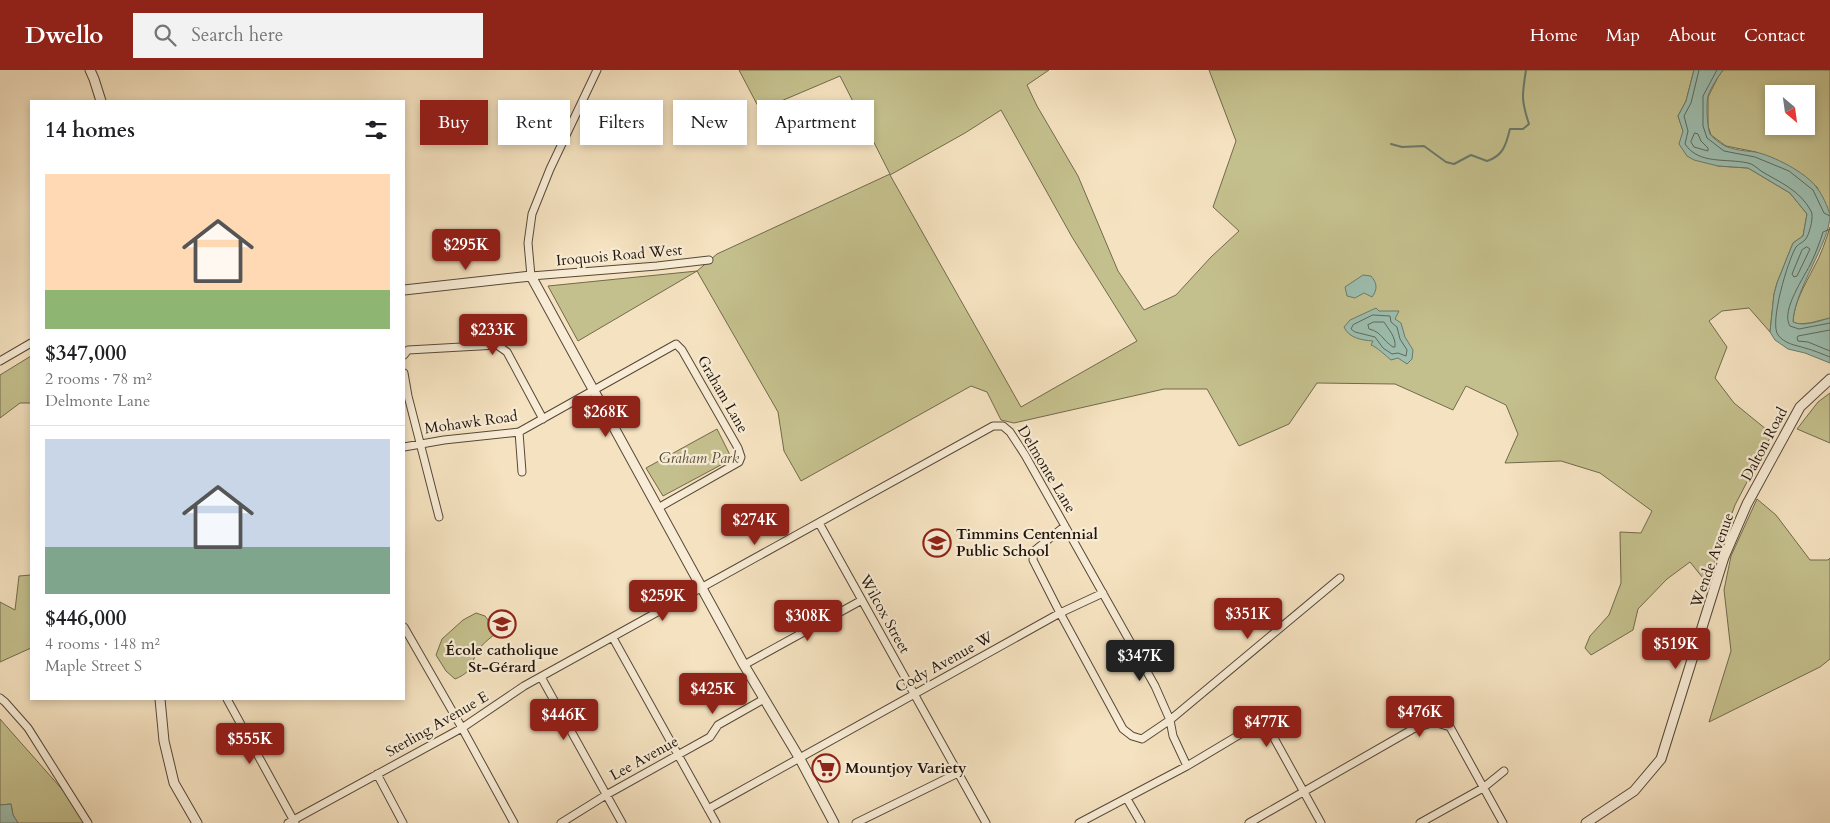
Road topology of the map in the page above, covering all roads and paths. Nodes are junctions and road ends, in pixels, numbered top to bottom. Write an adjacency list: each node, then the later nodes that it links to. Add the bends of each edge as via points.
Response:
1 (90, 70): 3 (street)
2 (597, 70): 5 (street, via 532,214 528,243)
3 (101, 100)
4 (709, 260): 5 (street, Iroquois Road West)
5 (531, 276): 6 (street); 12 (street)
6 (405, 290)
7 (30, 344): 9 (street)
8 (405, 354): 13 (street, via 408,350 497,345 507,352)
9 (0, 361)
10 (405, 377): 15 (street)
11 (1830, 380): 18 (street, Dalton Road, via 1800,407)
12 (594, 391): 13 (street, Mohawk Road); 19 (street); 19 (street, Graham Lane, via 676,344 738,448 739,462)
13 (543, 419): 14 (street, Mohawk Road)
14 (518, 432): 15 (street, Mohawk Road); 17 (street)
15 (420, 443): 16 (street, Mohawk Road); 20 (street)
16 (405, 446)
17 (522, 472)
18 (1747, 504): 67 (street, Wende Avenue, via 1724,558 1661,759 1634,791)
19 (658, 508): 24 (street)
20 (439, 517)
21 (819, 523): 22 (street, Delmonte Lane, via 993,426 1003,426 1025,455); 24 (street, Sterling Avenue E); 26 (street, Wilcox Street)
22 (1066, 526): 25 (street, Delmonte Lane); 27 (street, via 1034,551 1033,560)
23 (1340, 578): 37 (street)
24 (702, 588): 29 (street, Sterling Avenue E); 30 (street)
25 (1103, 593): 27 (street, Cody Avenue W); 37 (street, Delmonte Lane, via 1155,686)
26 (862, 600): 30 (street); 32 (street, Wilcox Street)
27 (1060, 613): 32 (street, Cody Avenue W); 37 (street, via 1123,729 1142,739)
28 (405, 629): 38 (street)
29 (614, 638): 31 (street, Sterling Avenue E); 39 (street)
30 (744, 665): 34 (street)
31 (541, 677): 38 (street, Sterling Avenue E); 47 (street)
32 (914, 694): 40 (street, Cody Avenue W); 43 (street, Wilcox Street)
33 (0, 698): 51 (street, via 28,728)
34 (764, 699): 39 (street, Lee Avenue, via 718,725 710,737); 40 (street)
35 (160, 700): 52 (street, via 164,741 174,783)
36 (228, 700): 50 (street)
37 (1170, 720): 41 (street, Delmonte Lane, via 1173,736)
38 (462, 728): 44 (street, Sterling Avenue E); 54 (street)
39 (679, 755): 47 (street, Lee Avenue); 49 (street)
40 (800, 758): 49 (street, Cody Avenue W); 58 (street)
41 (1188, 766): 46 (street, via 1264,720); 48 (street)
42 (1504, 770): 45 (street)
43 (958, 773): 59 (street); 60 (street, Wilcox Street)
44 (377, 774): 50 (street, Sterling Avenue E); 53 (street)
45 (1483, 788): 46 (street, via 1450,727 1434,722 1413,729); 65 (street); 66 (street)
46 (1303, 792): 63 (street); 64 (street)
47 (606, 795): 55 (street, Lee Avenue); 56 (street)
48 (1127, 799): 61 (street); 62 (street)
49 (708, 809): 57 (street)
50 (292, 822)
51 (88, 823)
52 (197, 823)
53 (403, 823)
54 (514, 823)
55 (561, 823)
56 (622, 823)
57 (716, 823)
58 (834, 823)
59 (856, 823)
60 (986, 823)
61 (1079, 823)
62 (1141, 823)
63 (1249, 823)
64 (1321, 823)
65 (1420, 823)
66 (1503, 823)
67 (1586, 823)

